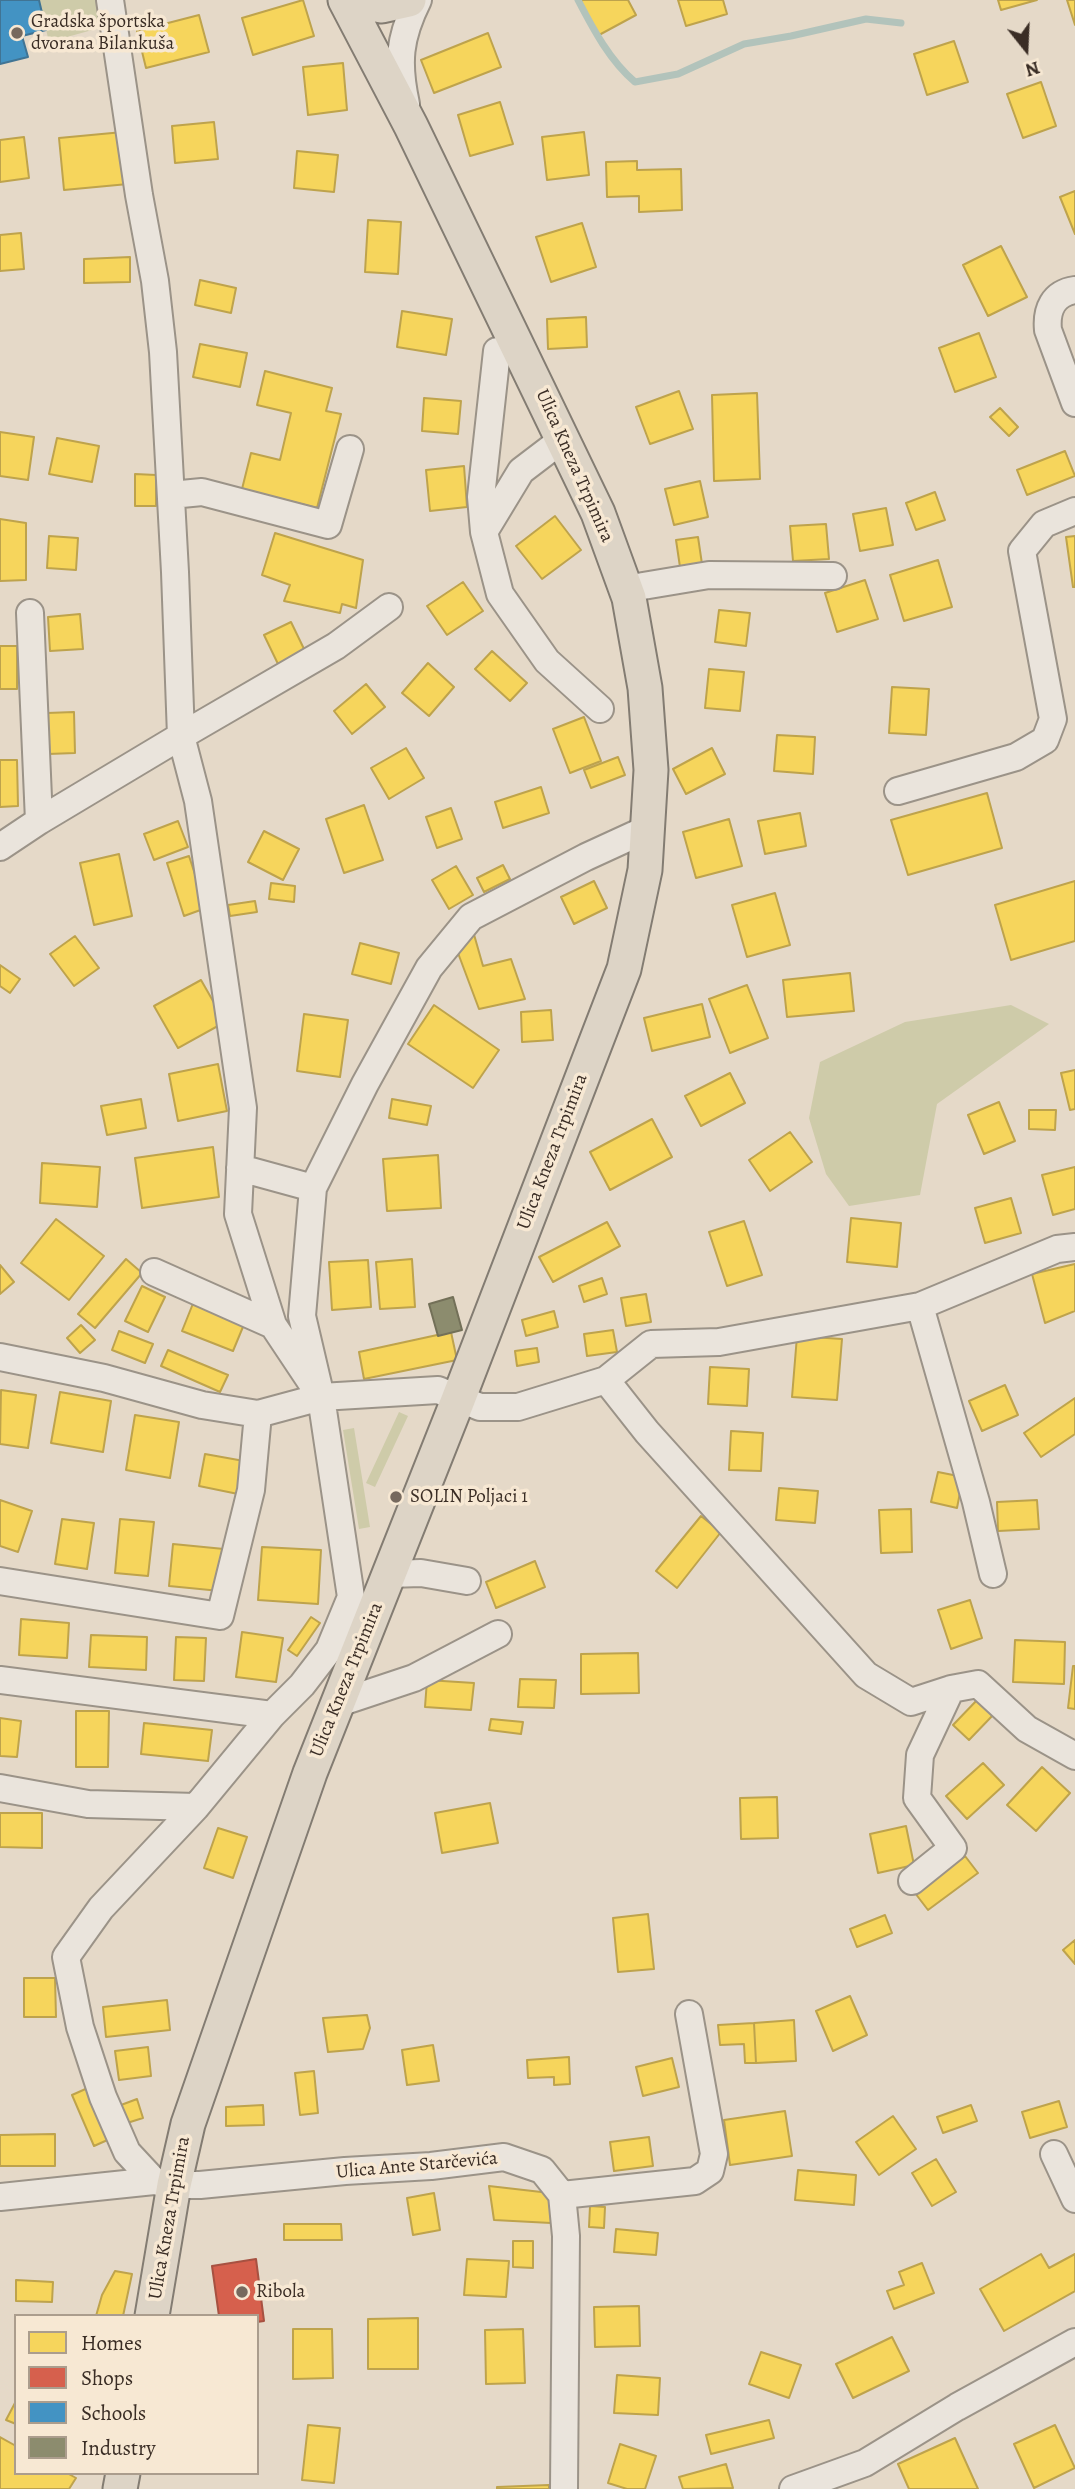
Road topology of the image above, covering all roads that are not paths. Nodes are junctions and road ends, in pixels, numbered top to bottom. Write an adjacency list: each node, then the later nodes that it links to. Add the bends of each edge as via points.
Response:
1 (110, 0): 12 (street, via 155,281)
2 (345, 0): 6 (main road, Ulica Kneza Trpimira)
3 (351, 0): 4 (main road, via 382,6)
4 (409, 0)
5 (418, 0): 6 (street, via 400,57)
6 (411, 126): 10 (main road, Ulica Kneza Trpimira)
7 (1075, 290): 9 (street, via 1060,294 1047,319)
8 (497, 351): 14 (street, via 481,497)
9 (1075, 402)
10 (563, 439): 14 (street, via 521,471); 16 (main road, Ulica Kneza Trpimira, via 598,513)
11 (350, 449): 12 (street, via 328,524 202,492)
12 (171, 495): 20 (street)
13 (1075, 511): 21 (street, via 1044,524 1022,551 1053,719 1045,740 1016,757)
14 (484, 532): 19 (street, via 500,594 547,661)
15 (833, 576): 16 (street, via 709,575)
16 (625, 589): 23 (main road, Ulica Kneza Trpimira, via 645,688 651,771)
17 (389, 607): 20 (street, via 336,646)
18 (30, 612): 22 (street)
19 (600, 709)
20 (181, 736): 22 (street); 25 (street, via 198,801 243,1108)
21 (898, 791)
22 (39, 821): 24 (street)
23 (647, 829): 26 (street, via 471,917 429,968); 34 (main road, Ulica Kneza Trpimira, via 645,870 624,969)
24 (0, 847)
25 (240, 1168): 26 (street); 30 (street, via 238,1214)
26 (313, 1188): 33 (street, via 302,1316)
27 (1075, 1247): 29 (street, via 1057,1249)
28 (154, 1272): 30 (street)
29 (920, 1306): 32 (street, via 719,1342 651,1345); 36 (street)
30 (273, 1325): 33 (street)
31 (0, 1357): 35 (street)
32 (606, 1380): 34 (street, via 518,1407 480,1407); 42 (street, via 647,1432 866,1675 911,1702)
33 (321, 1397): 34 (street, via 439,1390); 35 (street); 44 (street, via 351,1597 329,1650)
34 (458, 1400): 37 (main road, Ulica Kneza Trpimira)
35 (258, 1414): 38 (street, via 251,1490 220,1616)
36 (993, 1573)
37 (388, 1574): 39 (street, via 421,1573); 43 (main road, Ulica Kneza Trpimira)
38 (0, 1581)
39 (467, 1581)
40 (498, 1634): 43 (street, via 414,1678)
41 (0, 1680): 44 (street)
42 (951, 1689): 45 (street, via 978,1684 1027,1729); 48 (street, via 920,1755 918,1798 953,1848)
43 (336, 1704): 51 (main road, Ulica Kneza Trpimira)
44 (272, 1715): 47 (street)
45 (1075, 1756)
46 (0, 1788): 47 (street, via 88,1804)
47 (197, 1807): 51 (street, via 101,1908 66,1957 80,2027 103,2097 127,2152)
48 (912, 1881)
49 (689, 2014): 52 (street, via 715,2154 709,2171 695,2182)
50 (1054, 2154): 54 (street)
51 (164, 2183): 52 (street, Ulica Ante Starčevića, via 200,2185 504,2157 542,2170); 53 (street, Ulica Ante Starčevića); 55 (main road, Ulica Kneza Trpimira)
52 (562, 2195): 57 (street, via 566,2236)
53 (0, 2197)
54 (1075, 2199)
55 (152, 2314)
56 (1075, 2342): 58 (street, via 865,2463)
57 (565, 2489)
58 (793, 2489)

